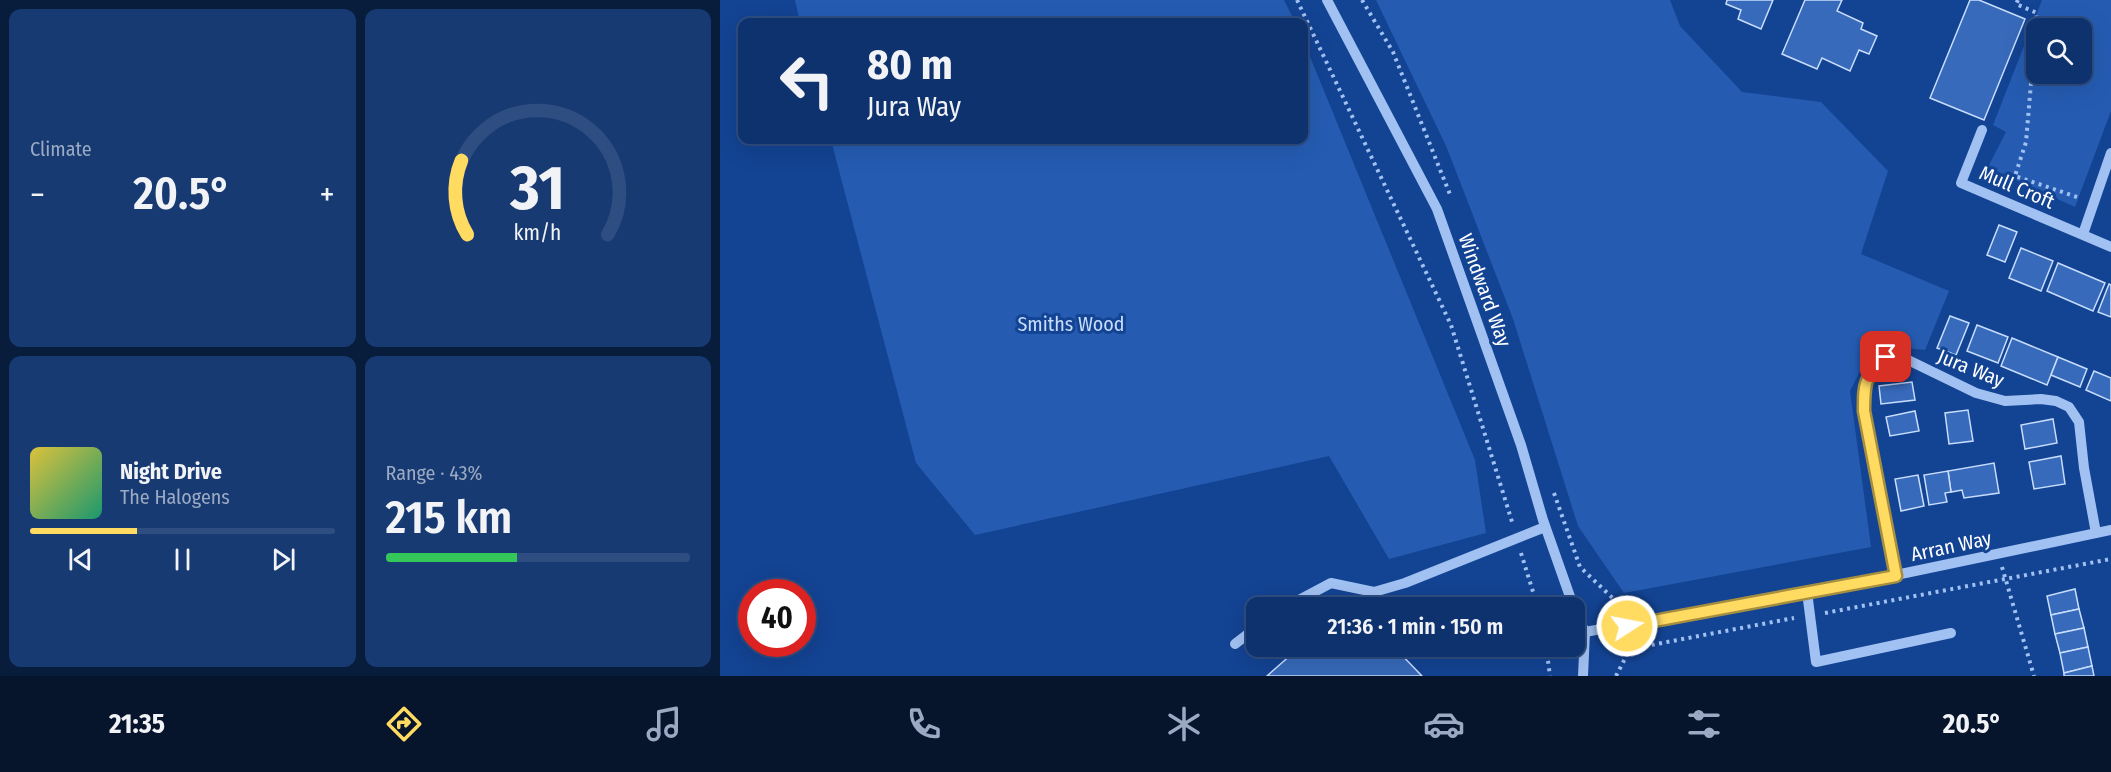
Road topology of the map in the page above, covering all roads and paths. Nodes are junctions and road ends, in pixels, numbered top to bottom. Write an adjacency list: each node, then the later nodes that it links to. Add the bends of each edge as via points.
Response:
1 (1297, 0): 4 (path)
2 (1327, 0): 11 (street, Windward Way, via 1437,209 1521,445)
3 (2018, 0): 8 (path, via 2016,4 2037,13 2026,142 2015,176)
4 (1306, 18)
5 (1308, 23): 14 (path, via 1451,325)
6 (1982, 130): 9 (street, Mull Croft, via 1961,183)
7 (2111, 153): 8 (street)
8 (2093, 202): 9 (street)
9 (2083, 234): 10 (street, Mull Croft)
10 (2111, 247)
11 (1545, 527): 14 (street); 22 (street, Windward Way)
12 (2111, 530): 13 (street, Arran Way)
13 (2096, 533): 15 (street, Arran Way); 17 (street, Jura Way, via 2079,422 2069,407 2041,399 2005,401 1976,393 1906,359 1886,357 1864,384 1864,411)
14 (1517, 540): 20 (street, via 1405,584 1374,592 1330,583); 21 (path)
15 (1999, 554): 17 (street, Arran Way); 18 (path)
16 (2111, 559): 18 (path)
17 (1896, 576): 19 (street, Arran Way)
18 (2006, 580): 31 (path)
19 (1807, 592): 23 (street, Arran Way); 24 (street, via 1816,662)
20 (1304, 597)
21 (1535, 597)
22 (1570, 597)
23 (1585, 632)
24 (1951, 633)
25 (1246, 635): 26 (street)
26 (1234, 644)
27 (1547, 657): 29 (path)
28 (1584, 657): 30 (street, Windward Way)
29 (1550, 676)
30 (1583, 676)
31 (2034, 676)

